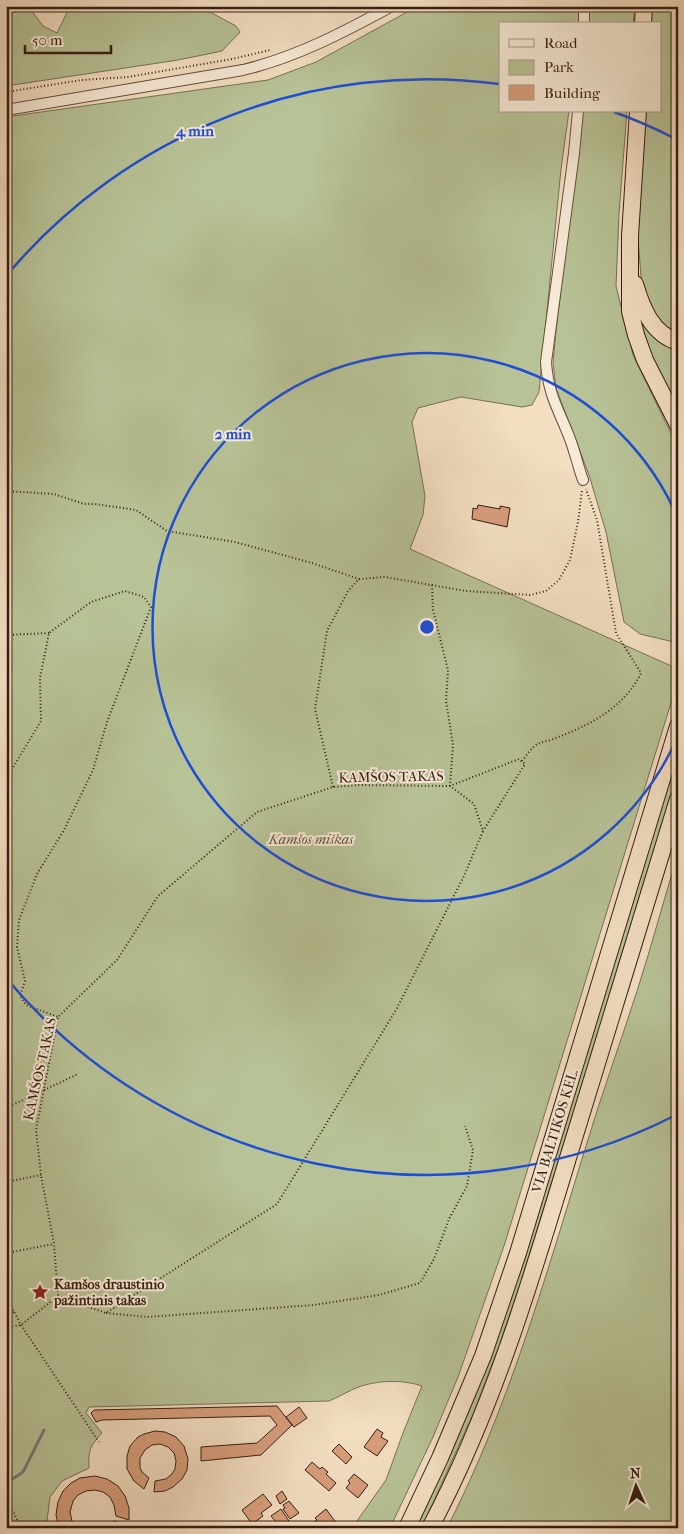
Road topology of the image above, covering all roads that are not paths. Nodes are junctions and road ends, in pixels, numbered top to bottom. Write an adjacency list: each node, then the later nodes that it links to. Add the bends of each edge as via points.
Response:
1 (392, 6): 6 (street, via 310,48 264,65)
2 (584, 6): 4 (street)
3 (644, 6): 5 (highway)
4 (584, 22)
5 (643, 22)
6 (6, 110)
7 (578, 112): 12 (street, via 546,362 555,407)
8 (638, 112): 9 (highway)
9 (630, 268): 10 (highway, via 640,303 650,322); 11 (highway, via 630,311 636,335 645,360)
10 (678, 342)
11 (678, 424)
12 (583, 480)
13 (678, 726): 15 (highway, VIA BALTIKOS KEL., via 483,1356)
14 (678, 799): 16 (highway, VIA BALTIKOS KEL., via 530,1282 492,1390)
15 (408, 1524)
16 (430, 1528)

